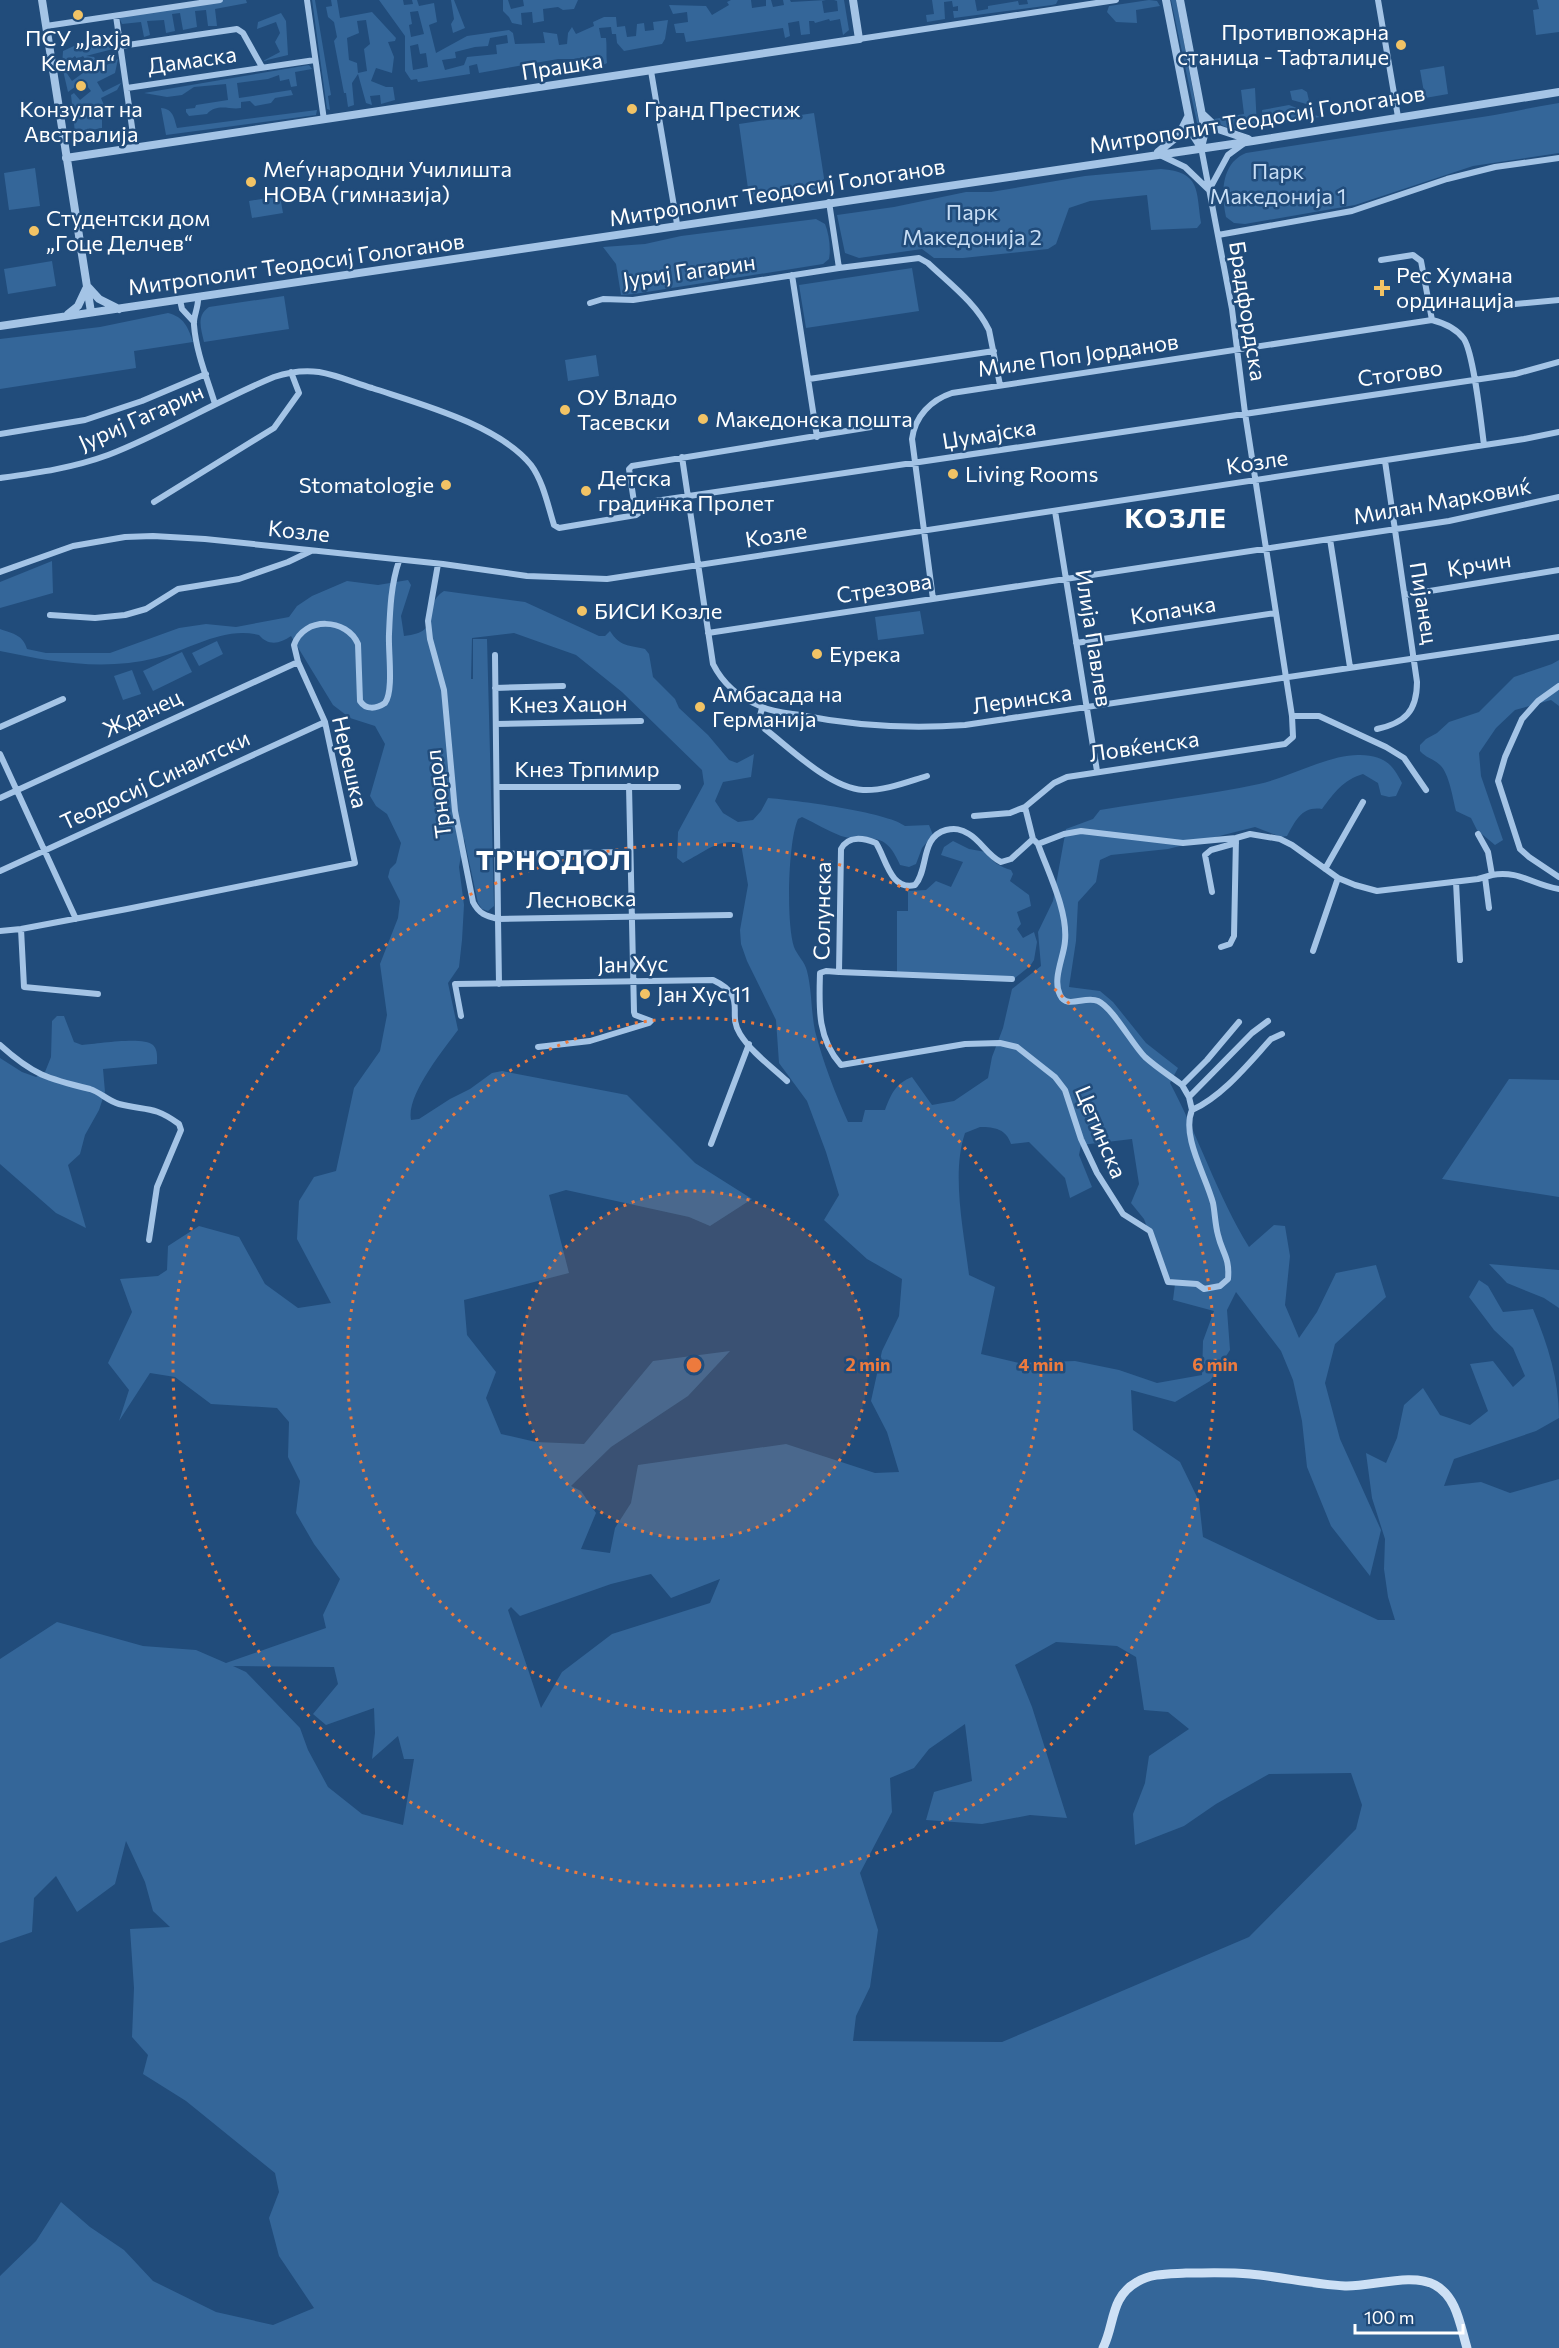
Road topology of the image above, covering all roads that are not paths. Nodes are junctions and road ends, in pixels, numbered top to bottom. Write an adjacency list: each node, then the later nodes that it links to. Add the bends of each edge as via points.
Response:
1 (42, 0): 12 (street)
2 (220, 0): 11 (street)
3 (307, 0): 15 (street)
4 (853, 0): 13 (street)
5 (1061, 0): 10 (street)
6 (1116, 0): 10 (street, Прашка)
7 (1180, 0): 20 (street)
8 (1378, 0): 22 (street)
9 (1166, 2): 21 (street)
10 (1062, 8): 13 (street, Прашка)
11 (116, 16): 12 (street); 14 (street, Дамаска)
12 (46, 26): 28 (street)
13 (859, 39): 17 (street, Прашка)
14 (121, 46): 16 (street, Дамаска, via 237,29); 18 (street, Дамаска)
15 (315, 60): 16 (street, Дамаска); 23 (street)
16 (262, 68): 18 (street, Дамаска)
17 (651, 71): 23 (street, Прашка); 32 (street)
18 (127, 88): 26 (street, Дамаска)
19 (1559, 92): 22 (street, Митрополит Теодосиј Гологанов)
20 (1202, 114): 24 (street, via 1218,129); 25 (street, via 1205,131)
21 (1189, 117): 25 (street, via 1192,133); 27 (street, via 1179,135)
22 (1398, 117): 24 (street, Митрополит Теодосиј Гологанов)
23 (324, 120): 26 (street, Прашка)
24 (1253, 141): 25 (street, Митрополит Теодосиј Гологанов); 30 (street, via 1228,155)
25 (1201, 147): 27 (street, Митрополит Теодосиј Гологанов); 30 (street, Брадфордска)
26 (135, 148): 28 (street, Прашка)
27 (1156, 153): 30 (street, via 1185,166); 31 (street, Митрополит Теодосиј Гологанов)
28 (66, 158): 37 (street)
29 (1559, 158): 33 (street, via 1447,178 1352,211)
30 (1209, 191): 33 (street, Брадфордска)
31 (829, 202): 32 (street, Митрополит Теодосиј Гологанов); 35 (street)
32 (677, 225): 38 (street, Митрополит Теодосиј Гологанов)
33 (1218, 235): 49 (street, Брадфордска)
34 (1381, 260): 46 (street, via 1413,255 1421,261)
35 (839, 268): 36 (street, Јуриј Гагарин); 50 (street, Јуриј Гагарин, via 924,259 977,310 989,330)
36 (792, 275): 41 (street, Јуриј Гагарин); 54 (street)
37 (87, 284): 43 (street, via 95,296); 44 (street); 45 (street, via 78,306)
38 (198, 297): 39 (street, Митрополит Теодосиј Гологанов); 47 (street)
39 (180, 300): 43 (street, Митрополит Теодосиј Гологанов); 47 (street, via 182,309)
40 (1559, 300): 42 (street)
41 (590, 303)
42 (1505, 306)
43 (119, 309): 44 (street, Митрополит Теодосиј Гологанов)
44 (92, 312): 45 (street, Митрополит Теодосиј Гологанов)
45 (62, 316): 48 (street, Митрополит Теодосиј Гологанов)
46 (1432, 320): 49 (street, Миле Поп Јорданов); 55 (street, via 1443,323 1464,340)
47 (194, 322): 53 (street)
48 (0, 326)
49 (1237, 350): 56 (street, Миле Поп Јорданов); 58 (street, Брадфордска)
50 (994, 351): 54 (street); 56 (street, Јуриј Гагарин)
51 (1559, 362): 55 (street, Стогово)
52 (291, 372): 57 (street, Јуриј Гагарин); 71 (street, via 299,393 274,428); 73 (street, Јуриј Гагарин, via 331,375 419,403 502,440 535,471 554,525 560,528)
53 (206, 374): 57 (street); 61 (street, Јуриј Гагарин, via 86,420)
54 (809, 379): 62 (street)
55 (1474, 380): 58 (street, Стогово); 63 (street)
56 (1000, 385): 66 (street, Миле Поп Јорданов, via 952,393 928,407 912,435)
57 (215, 404): 67 (street, Јуриј Гагарин, via 96,459)
58 (1245, 413): 66 (street, Џумајска); 68 (street, Брадфордска)
59 (871, 427): 62 (street)
60 (1559, 432): 63 (street, Козле)
61 (0, 434)
62 (817, 436): 64 (street)
63 (1484, 445): 65 (street, Козле)
64 (682, 457): 70 (street, Леринска); 73 (street, via 632,466 629,470)
65 (1385, 461): 68 (street, Козле); 75 (street, Пијанец)
66 (914, 464): 70 (street, Џумајска); 74 (street, Миле Поп Јорданов)
67 (0, 478)
68 (1256, 481): 72 (street, Козле); 77 (street, Ловќенска)
69 (1559, 497): 75 (street, Милан Марковиќ)
70 (686, 498): 73 (street, Џумајска, via 655,501); 81 (street, Леринска)
71 (154, 502)
72 (1055, 511): 74 (street, Козле); 84 (street, Илија Павлев)
73 (636, 515)
74 (924, 530): 81 (street, Козле); 86 (street, Миле Поп Јорданов)
75 (1394, 530): 76 (street, Милан Марковиќ); 85 (street, Пијанец)
76 (1330, 539): 77 (street, Милан Марковиќ); 95 (street, Милан Марковиќ)
77 (1267, 549): 84 (street, Милан Марковиќ); 87 (street, Ловќенска)
78 (311, 550): 79 (street, Козле); 82 (street, Козле, via 205,539 125,537 73,546); 88 (street, via 239,579 178,589 146,609 125,615)
79 (399, 561): 80 (street, Козле); 94 (street, Нерешка, via 392,591 389,692 385,703 373,708 361,703 358,644 339,626 318,625 302,633 294,645)
80 (438, 564): 81 (street, Козле, via 527,576 595,579); 140 (street, Трнодол, via 428,621 446,707 455,811 473,902 478,911)
81 (698, 565): 89 (street, Леринска)
82 (1, 569)
83 (1559, 570): 85 (street, Крчин)
84 (1066, 578): 86 (street, Стрезова); 91 (street, Илија Павлев)
85 (1405, 595): 93 (street, Пијанец)
86 (933, 599): 89 (street, Стрезова)
87 (1275, 613): 91 (street, Копачка); 96 (street, Ловќенска)
88 (50, 615)
89 (708, 633): 101 (street, Леринска, via 718,673 735,692)
90 (1559, 637): 93 (street, Леринска)
91 (1076, 644): 102 (street, Илија Павлев)
92 (495, 655): 99 (street)
93 (1414, 658): 95 (street, Леринска); 108 (street, Пијанец, via 1416,702 1396,724)
94 (298, 662): 105 (street, Нерешка); 115 (street, Жданец)
95 (1350, 667): 96 (street, Леринска)
96 (1286, 677): 102 (street, Леринска); 103 (street, Ловќенска)
97 (563, 686): 99 (street)
98 (1559, 686): 131 (street, via 1522,719 1498,781 1520,849)
99 (495, 688): 106 (street)
100 (63, 699): 107 (street)
101 (762, 708): 102 (street, Леринска, via 847,723 899,727 965,725); 111 (street, via 759,720 765,729 827,776 850,788 871,790)
102 (1087, 708): 110 (street, Илија Павлев)
103 (1292, 716): 110 (street, Ловќенска, via 1293,737 1285,744); 116 (street, via 1319,716 1386,747 1404,758)
104 (641, 721): 106 (street, Кнез Хацон)
105 (325, 722): 124 (street, Теодосиј Синаитски); 139 (street, Нерешка, via 355,863)
106 (496, 724): 113 (street)
107 (0, 727)
108 (1377, 729)
109 (0, 754): 115 (street)
110 (1097, 771): 119 (street, Ловќенска, via 1060,779)
111 (927, 776)
112 (629, 786): 113 (street, Кнез Трпимир); 114 (street, Кнез Трпимир); 125 (street)
113 (497, 787): 126 (street)
114 (678, 787)
115 (16, 790): 117 (street, Жданец); 124 (street)
116 (1426, 790)
117 (0, 798)
118 (1363, 802): 127 (street)
119 (1021, 809): 120 (street); 123 (street)
120 (974, 816)
121 (1478, 834): 129 (street, via 1488,852)
122 (1236, 840): 123 (street, via 1183,843 1081,831); 127 (street, via 1250,834 1280,839); 135 (street, via 1205,855); 143 (street, via 1234,936 1230,944)
123 (1035, 841): 146 (street, Солунска, via 1001,862 961,830 943,831 931,841 920,877 911,887 898,883 876,843 862,838 847,841 839,860); 159 (street, Цетинска, via 1066,928 1058,991 1067,1002 1098,1001 1106,1007 1145,1057)
124 (44, 851): 128 (street, Теодосиј Синаитски); 139 (street)
125 (630, 852): 126 (street); 138 (street)
126 (498, 854): 140 (street)
127 (1326, 869): 132 (street)
128 (0, 871)
129 (1492, 875): 130 (street); 134 (street, via 1511,873)
130 (1485, 877): 133 (street); 136 (street)
131 (1559, 877)
132 (1338, 878): 133 (street, via 1377,891); 144 (street)
133 (1456, 882): 145 (street)
134 (1559, 889)
135 (1212, 892)
136 (1489, 908)
137 (730, 915): 138 (street, Лесновска)
138 (631, 916): 140 (street, Лесновска); 148 (street)
139 (76, 919): 141 (street, Нерешка)
140 (498, 919): 149 (street, Лесновска)
141 (21, 929): 142 (street, Нерешка); 150 (street, via 24,987)
142 (0, 931)
143 (1221, 947)
144 (1313, 951)
145 (1460, 960)
146 (840, 972): 147 (street, Солунска); 161 (street, Цетинска, via 820,974 820,1017 822,1034 841,1065 966,1044 1017,1047 1055,1077 1065,1090 1097,1173 1123,1214 1150,1231 1168,1282 1210,1289 1220,1287 1228,1279 1229,1265 1206,1178 1189,1132)
147 (1012, 979)
148 (633, 982): 149 (street, Јан Хус); 155 (street, Јан Хус, via 713,980 734,998 738,1032); 157 (street, via 635,1015 650,1019 650,1023 590,1041)
149 (499, 984): 151 (street, Јан Хус, via 455,984)
150 (98, 994)
151 (461, 1016)
152 (1268, 1021): 160 (street)
153 (1239, 1022): 159 (street)
154 (1282, 1034): 161 (street, via 1271,1039 1223,1088)
155 (749, 1044): 158 (street, Јан Хус); 162 (street)
156 (0, 1045): 163 (street, via 34,1072 56,1082 92,1090 119,1104 157,1110 180,1124 157,1187)
157 (538, 1047)
158 (787, 1081)
159 (1182, 1085): 160 (street, Цетинска)
160 (1189, 1097): 161 (street, Цетинска)
161 (1192, 1110)
162 (711, 1144)
163 (149, 1240)
164 (1103, 2348): 165 (main road, via 1115,2304 1138,2280 1167,2274 1213,2273 1342,2286 1392,2280 1432,2283 1452,2299)
165 (1467, 2348)

